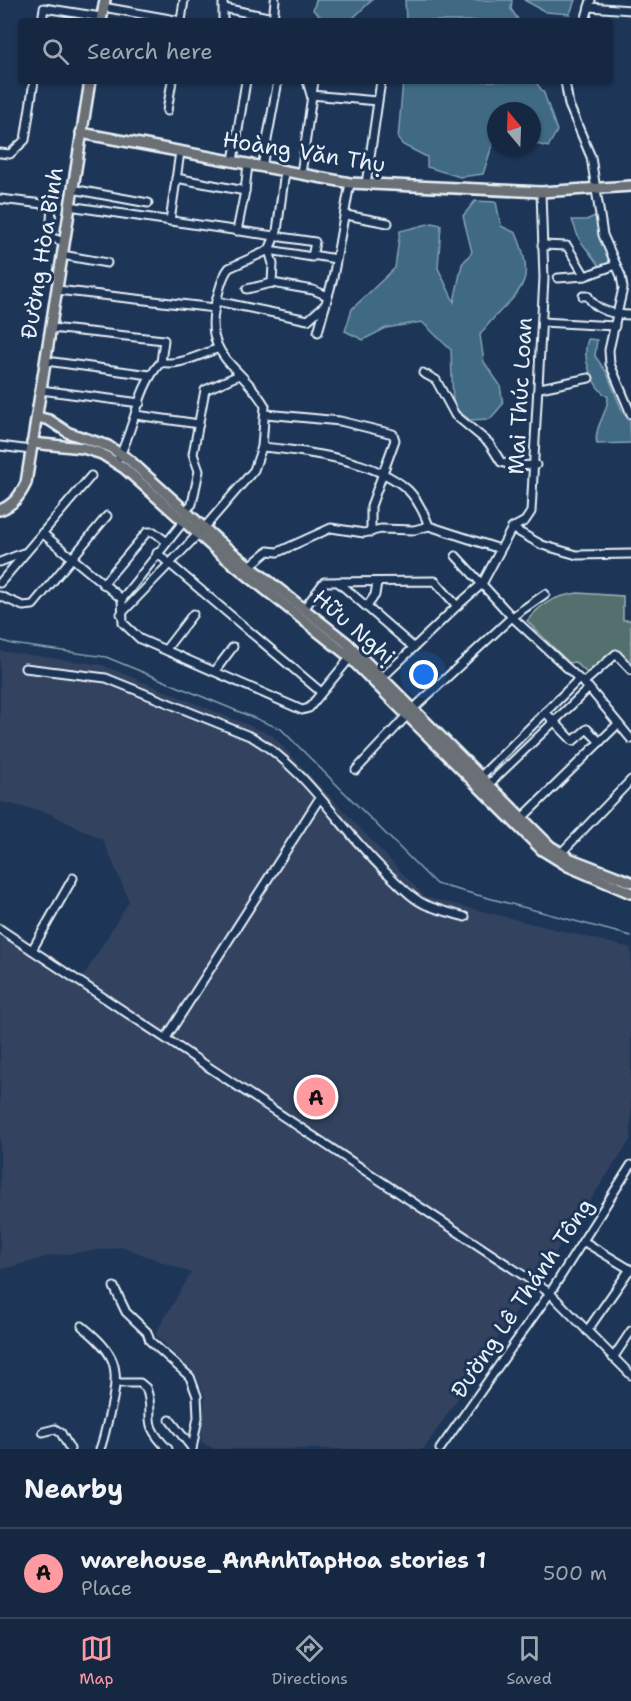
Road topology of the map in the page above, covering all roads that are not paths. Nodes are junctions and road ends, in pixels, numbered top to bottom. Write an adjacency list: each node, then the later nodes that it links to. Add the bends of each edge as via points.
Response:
1 (184, 0): 11 (street)
2 (275, 0): 13 (street)
3 (104, 3): 9 (main road); 10 (street)
4 (590, 3): 6 (street); 14 (street)
5 (224, 4): 12 (street)
6 (631, 10)
7 (42, 18): 8 (street, via 44,8)
8 (96, 18)
9 (101, 18)
10 (168, 18)
11 (181, 18)
12 (267, 18)
13 (273, 18)
14 (586, 18)
15 (34, 84): 29 (street, via 25,140 10,154)
16 (89, 84): 27 (main road, Đường Hòa Bình)
17 (171, 84): 26 (street)
18 (246, 84): 30 (street)
19 (277, 84): 32 (street)
20 (308, 84): 24 (street)
21 (313, 84): 24 (street)
22 (380, 84): 25 (street)
23 (566, 84): 40 (street)
24 (311, 95): 25 (street); 34 (street)
25 (377, 101): 37 (street)
26 (167, 111)
27 (81, 133): 28 (main road, Hoàng Văn Thụ); 39 (main road, Đường Hòa Bình)
28 (180, 152): 30 (main road, Hoàng Văn Thụ); 35 (street)
29 (0, 153)
30 (233, 161): 31 (main road, Hoàng Văn Thụ)
31 (248, 164): 32 (main road, Hoàng Văn Thụ); 41 (street)
32 (262, 166): 33 (main road, Hoàng Văn Thụ)
33 (285, 171): 34 (main road, Hoàng Văn Thụ); 50 (street)
34 (301, 174): 36 (main road, Hoàng Văn Thụ)
35 (176, 178): 41 (street); 47 (street)
36 (350, 183): 37 (main road, Hoàng Văn Thụ); 46 (street)
37 (366, 184): 42 (main road, Hoàng Văn Thụ)
38 (631, 186): 40 (main road, Hoàng Văn Thụ)
39 (72, 189): 44 (street); 45 (main road, Đường Hòa Bình)
40 (598, 189): 42 (main road, Hoàng Văn Thụ); 58 (street, via 603,234)
41 (245, 191): 49 (street)
42 (541, 192): 52 (street, Mai Thúc Loan)
43 (0, 199): 51 (street, via 52,205 50,237)
44 (148, 203)
45 (69, 206): 47 (street); 51 (main road, Đường Hòa Bình)
46 (346, 215): 48 (street); 56 (street)
47 (170, 221): 49 (street)
48 (388, 223)
49 (237, 231): 50 (street)
50 (275, 236): 53 (street); 55 (street, via 315,242)
51 (64, 242): 54 (main road, Đường Hòa Bình)
52 (542, 245): 59 (street, via 567,246); 69 (street, Mai Thúc Loan)
53 (269, 250): 55 (street); 61 (street); 66 (street, via 224,273)
54 (62, 255): 57 (street); 63 (main road, Đường Hòa Bình)
55 (312, 256): 56 (street)
56 (336, 259): 65 (street)
57 (107, 263)
58 (616, 264): 59 (street); 67 (street, via 623,288)
59 (585, 276): 60 (street)
60 (558, 278)
61 (272, 283): 62 (street); 65 (street, via 313,290)
62 (247, 289)
63 (57, 290): 66 (street); 71 (main road, Đường Hòa Bình)
64 (583, 296): 67 (street)
65 (327, 300): 66 (street, via 308,320); 72 (street)
66 (216, 305): 73 (street)
67 (618, 315): 68 (street); 70 (street)
68 (631, 315)
69 (542, 322): 70 (street); 80 (street, Mai Thúc Loan)
70 (615, 327): 84 (street, via 610,364)
71 (51, 328): 74 (main road, Đường Hòa Bình); 75 (street, via 164,340)
72 (318, 332)
73 (217, 349): 75 (street, via 181,361); 78 (street)
74 (46, 361): 77 (street); 81 (main road, Đường Hòa Bình)
75 (161, 362): 77 (street)
76 (423, 373): 92 (street, via 436,380 455,415 489,443 501,462)
77 (150, 375): 82 (street)
78 (239, 375): 83 (street, via 262,401); 87 (street, via 205,390)
79 (589, 378): 80 (street)
80 (540, 388): 92 (street, Mai Thúc Loan)
81 (41, 390): 82 (street); 86 (main road, Đường Hòa Bình)
82 (140, 403): 85 (street)
83 (266, 414): 90 (street); 93 (street, via 340,421 392,433 395,440)
84 (631, 414)
85 (136, 415): 87 (street); 91 (street)
86 (37, 417): 89 (main road, Đường Hòa Bình); 91 (main road, Hữu Nghị, via 108,446)
87 (199, 424): 96 (street, via 193,454 199,471 192,504)
88 (0, 446): 89 (street)
89 (32, 447): 91 (main road, Hữu Nghị, via 83,448); 95 (main road, Đường Hòa Bình, via 21,494)
90 (262, 447): 93 (street, via 301,450); 101 (street, via 254,470)
91 (119, 458): 96 (main road, Hữu Nghị); 98 (main road, Hữu Nghị)
92 (536, 465): 100 (street, Mai Thúc Loan, via 531,512)
93 (381, 473): 99 (street, via 407,490 422,507); 102 (street, via 371,506)
94 (91, 476): 103 (street)
95 (0, 510)
96 (185, 511): 101 (main road, Hữu Nghị)
97 (107, 516): 110 (street)
98 (184, 521): 101 (main road, Hữu Nghị); 104 (street)
99 (429, 526): 102 (street); 105 (street)
100 (512, 528): 105 (street, Mai Thúc Loan); 108 (street, via 542,545 577,555)
101 (201, 531): 112 (street); 113 (main road, Hữu Nghị); 131 (main road, Hữu Nghị)
102 (371, 532): 113 (street, via 331,528 278,552 268,551)
103 (42, 533): 106 (street); 110 (street)
104 (167, 542): 107 (street); 117 (street, via 154,532 147,532)
105 (500, 549): 118 (street, Mai Thúc Loan)
106 (26, 552): 111 (street); 116 (street)
107 (158, 554): 112 (street); 121 (street)
108 (631, 554)
109 (456, 556): 118 (street)
110 (72, 558): 117 (street); 120 (street, via 33,605 23,606)
111 (0, 561)
112 (170, 564): 125 (street); 138 (street)
113 (250, 566): 124 (main road, Hữu Nghị)
114 (338, 582): 115 (street); 122 (street); 124 (street, via 324,582)
115 (377, 582): 122 (street); 123 (street, via 435,581)
116 (0, 583)
117 (103, 584): 121 (street)
118 (482, 585): 123 (street); 127 (street)
119 (545, 594): 127 (street)
120 (0, 596)
121 (122, 599): 125 (street)
122 (368, 605): 129 (street)
123 (457, 606): 129 (street)
124 (304, 609): 133 (main road, Hữu Nghị)
125 (121, 614): 130 (street, via 128,630)
126 (193, 614): 130 (street)
127 (512, 617): 137 (street); 139 (street)
128 (233, 647): 135 (street)
129 (413, 648): 136 (street)
130 (166, 649): 135 (street)
131 (350, 658): 133 (main road, Hữu Nghị); 138 (street)
132 (25, 668): 151 (street, via 106,678 206,716 274,751)
133 (368, 669): 136 (main road, Hữu Nghị); 139 (main road, Hữu Nghị)
134 (631, 670): 137 (street, via 616,654)
135 (215, 671): 138 (street, via 302,710 309,708)
136 (383, 677): 139 (main road, Hữu Nghị)
137 (583, 684): 140 (street); 141 (street); 142 (street)
138 (321, 692)
139 (411, 712): 147 (street); 149 (main road, Hữu Nghị)
140 (545, 712): 141 (street); 145 (street)
141 (556, 722): 144 (street, via 573,741 587,729); 146 (street)
142 (617, 725): 143 (street); 144 (street)
143 (631, 739)
144 (600, 742): 152 (street)
145 (511, 746): 146 (street); 149 (street)
146 (521, 756): 150 (street)
147 (356, 770)
148 (631, 780): 153 (street)
149 (480, 781): 150 (main road, Hữu Nghị); 156 (main road, Hữu Nghị, via 554,859)
150 (490, 786): 152 (main road, Hữu Nghị)
151 (319, 799): 157 (street, via 363,852 409,894 424,904); 160 (street)
152 (522, 818): 153 (main road, Hữu Nghị)
153 (560, 854): 155 (main road, Hữu Nghị)
154 (73, 878): 159 (street)
155 (631, 881)
156 (631, 893)
157 (465, 917)
158 (0, 929): 159 (street)
159 (32, 950): 160 (street)
160 (166, 1038): 165 (street)
161 (630, 1168): 162 (street, Đường Lê Thánh Tông)
162 (583, 1240): 163 (street); 165 (street, Đường Lê Thánh Tông)
163 (631, 1270): 167 (street)
164 (114, 1287): 174 (street, via 126,1312 147,1332 150,1341 190,1377 197,1396)
165 (550, 1293): 167 (street); 178 (street, Đường Lê Thánh Tông)
166 (82, 1326): 171 (street, via 107,1348 114,1361)
167 (587, 1331): 169 (street)
168 (631, 1331): 169 (street)
169 (613, 1358): 170 (street)
170 (631, 1375)
171 (117, 1383): 176 (street); 177 (street, via 140,1383 146,1388 148,1420 154,1434)
172 (170, 1419): 174 (street)
173 (44, 1432): 175 (street, via 55,1429)
174 (192, 1448)
175 (70, 1449)
176 (100, 1449)
177 (168, 1449)
178 (440, 1449)

